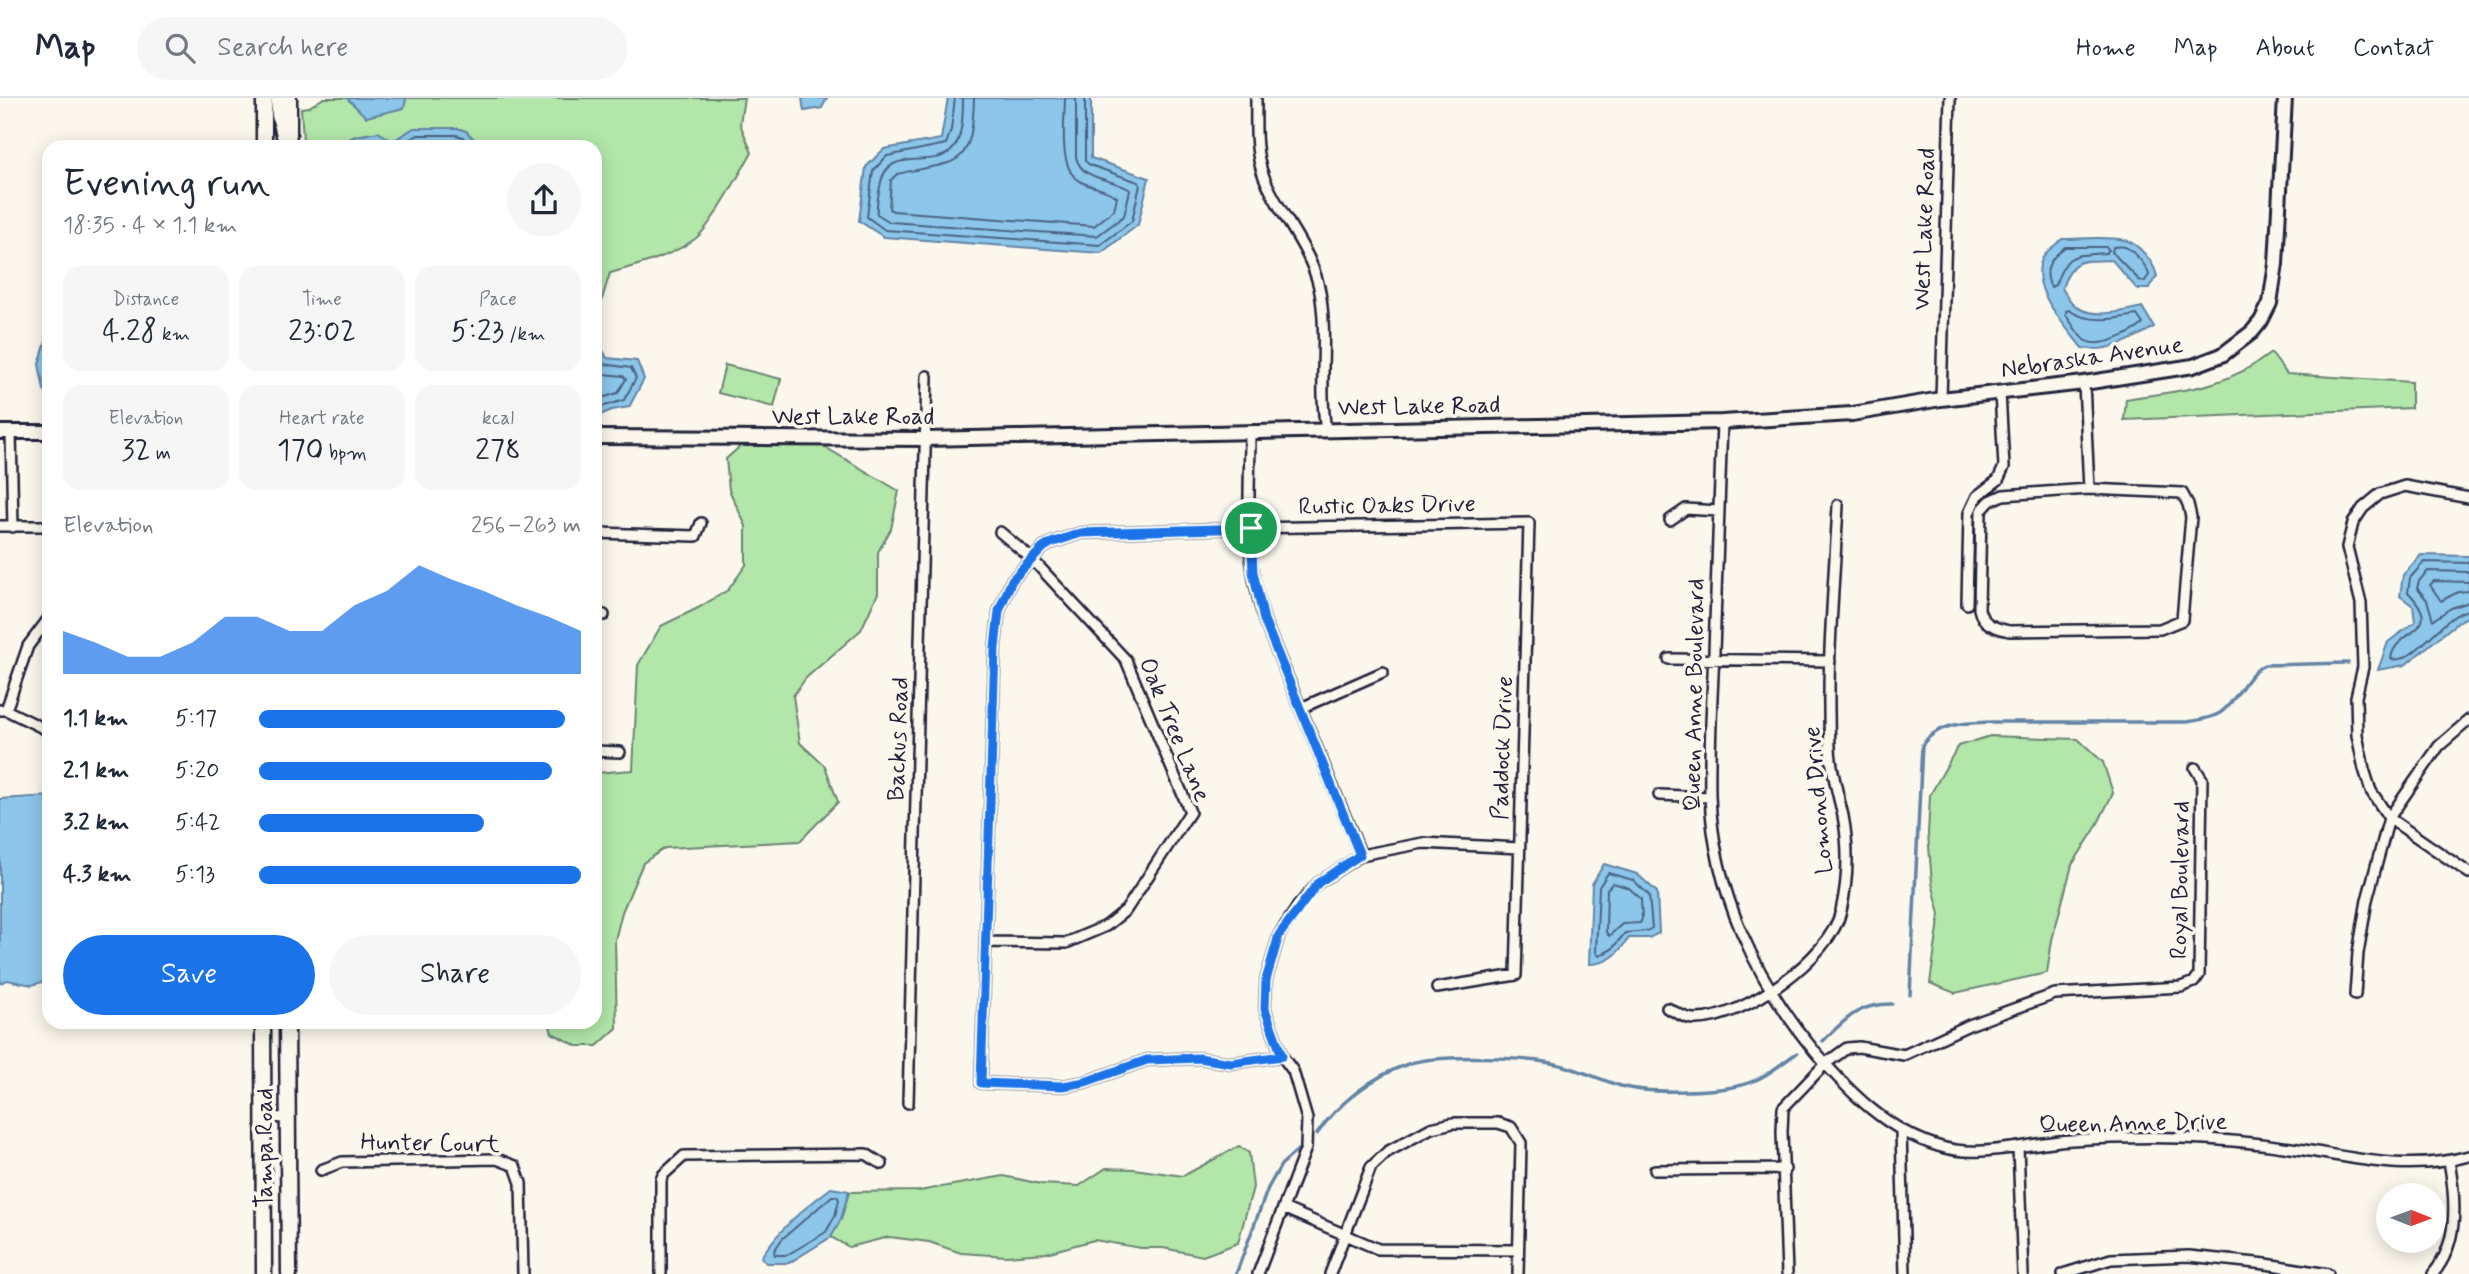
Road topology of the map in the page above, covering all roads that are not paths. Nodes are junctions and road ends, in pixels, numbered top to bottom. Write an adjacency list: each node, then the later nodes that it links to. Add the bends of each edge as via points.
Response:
1 (264, 98): 7 (main road)
2 (278, 98): 8 (main road)
3 (289, 98): 9 (main road)
4 (1255, 98): 15 (street, via 1256,148 1263,176 1319,285)
5 (1950, 98): 13 (street, West Lake Road)
6 (2284, 98): 11 (street, Nebraska Avenue, via 2276,264 2270,303 2261,321 2222,355 2193,366)
7 (264, 140)
8 (286, 140)
9 (288, 140)
10 (926, 376): 20 (street, Backus Road)
11 (2084, 383): 12 (street, Nebraska Avenue); 21 (street)
12 (2000, 392): 13 (street, Nebraska Avenue); 35 (street, via 2004,467 1998,480 1977,496 1969,513)
13 (1941, 399): 14 (street, West Lake Road, via 1852,414)
14 (1722, 422): 15 (street, West Lake Road); 24 (street, Queen Anne Boulevard)
15 (1326, 430): 18 (street, West Lake Road)
16 (6, 432): 17 (street); 30 (street)
17 (42, 432)
18 (1250, 432): 20 (street, West Lake Road); 31 (street)
19 (602, 437): 20 (street, West Lake Road)
20 (925, 439): 63 (street, Backus Road)
21 (2089, 489): 21 (street, via 2182,493 2191,517 2182,621 2160,629 2008,631 1993,627 1980,616 1979,609 1982,511 2003,495)
22 (2469, 498): 50 (street, via 2405,486 2380,494 2353,523 2347,547 2361,603 2363,667 2356,698 2357,735 2371,791)
23 (1838, 505): 39 (street, Lomond Drive)
24 (1718, 511): 25 (street, via 1686,509); 38 (street, Queen Anne Boulevard)
25 (1670, 520)
26 (701, 523): 33 (street, via 696,536)
27 (1530, 523): 31 (street, Rustic Oaks Drive); 51 (street, Paddock Drive)
28 (0, 526): 30 (street)
29 (42, 526): 30 (street)
30 (13, 527)
31 (1251, 528): 34 (street, Rustic Oaks Drive, via 1081,533 1051,543); 41 (street, via 1253,572 1264,620)
32 (1000, 532): 34 (street)
33 (602, 533)
34 (1032, 559): 54 (street, Rustic Oaks Drive, via 1012,580 999,611); 54 (street, Oak Tree Lane, via 1126,660 1190,812 1126,910 1106,926 1066,943)
35 (1967, 604)
36 (42, 627): 42 (street, via 28,646)
37 (1668, 659): 38 (street)
38 (1713, 659): 39 (street); 49 (street, Queen Anne Boulevard)
39 (1830, 661): 56 (street, Lomond Drive, via 1830,748 1847,853 1846,888 1830,938)
40 (1382, 672): 41 (street)
41 (1301, 708): 52 (street)
42 (3, 710): 44 (street)
43 (2469, 720): 50 (street, via 2439,746)
44 (42, 728)
45 (602, 751): 46 (street)
46 (620, 752)
47 (2195, 768): 62 (street, Royal Boulevard, via 2202,779 2203,831 2199,975 2194,982 2181,987 2055,993 1969,1025 1910,1054 1853,1046)
48 (1659, 795): 49 (street)
49 (1710, 797): 56 (street, Queen Anne Boulevard, via 1734,916)
50 (2389, 818): 53 (street); 57 (street, via 2367,900)
51 (1519, 848): 52 (street, via 1423,843); 55 (street, Paddock Drive, via 1516,975)
52 (1360, 855): 61 (street, via 1318,883 1279,935 1266,980 1265,1009)
53 (2469, 873)
54 (986, 942): 61 (street, Rustic Oaks Drive, via 981,1083 1063,1086 1147,1060 1199,1058 1231,1063)
55 (1437, 988)
56 (1771, 991): 58 (street, Lomond Drive, via 1714,1018 1692,1020); 62 (street, Queen Anne Boulevard)
57 (2356, 995)
58 (1667, 1008)
59 (263, 1029): 64 (main road, Tampa Road)
60 (287, 1029): 65 (main road, Tampa Road)
61 (1282, 1056): 74 (street, via 1293,1071 1307,1119 1307,1148)
62 (1825, 1064): 66 (street, Queen Anne Drive, via 1867,1108); 71 (street, via 1783,1108)
63 (908, 1103)
64 (263, 1117): 65 (street); 77 (main road, Tampa Road)
65 (288, 1118): 78 (main road, Tampa Road)
66 (1901, 1131): 67 (street, Queen Anne Drive, via 1941,1148); 85 (street)
67 (2018, 1147): 69 (street, Queen Anne Drive, via 2070,1140 2181,1138 2376,1162 2416,1165); 86 (street)
68 (2469, 1156): 69 (street, Queen Anne Drive)
69 (2449, 1161): 89 (street, via 2454,1223 2446,1256)
70 (882, 1164): 80 (street, via 866,1154 684,1156 661,1180)
71 (1785, 1169): 73 (street); 84 (street)
72 (321, 1170): 79 (street, Hunter Court, via 342,1162 497,1159 515,1166 521,1183)
73 (1656, 1170)
74 (1283, 1209): 75 (street); 81 (street)
75 (1345, 1234): 76 (street, via 1378,1249); 76 (street, via 1371,1167 1387,1152 1431,1128 1498,1123 1511,1127 1521,1143); 82 (street)
76 (1518, 1250): 83 (street)
77 (264, 1274)
78 (289, 1274)
79 (523, 1274)
80 (661, 1274)
81 (1258, 1274)
82 (1330, 1274)
83 (1518, 1274)
84 (1787, 1274)
85 (1905, 1274)
86 (2023, 1274)
87 (2063, 1274): 88 (street, via 2111,1259 2189,1256)
88 (2328, 1274)
89 (2433, 1274)

